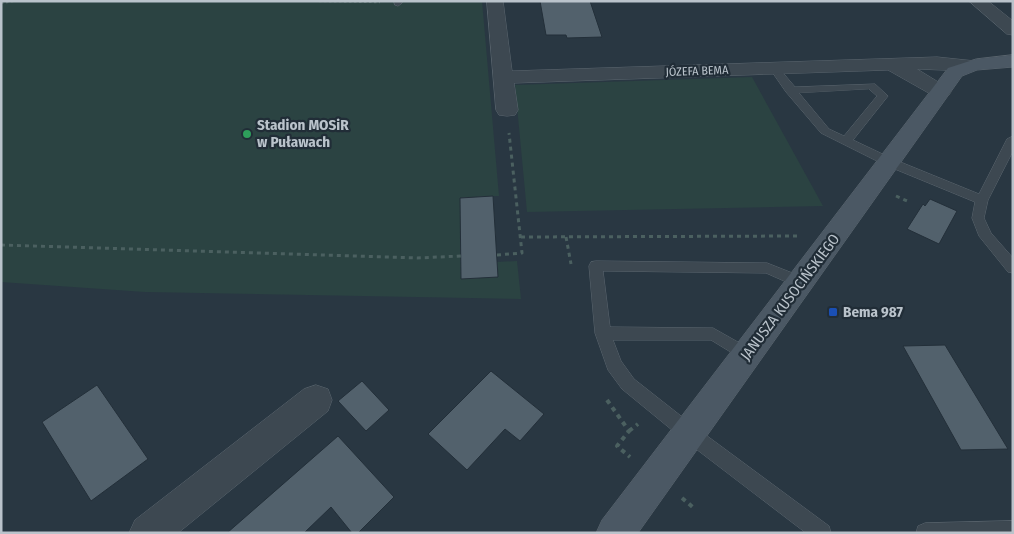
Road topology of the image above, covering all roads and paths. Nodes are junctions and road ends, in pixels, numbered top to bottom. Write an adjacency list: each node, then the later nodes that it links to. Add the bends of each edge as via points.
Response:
1 (13, 1): 6 (path)
2 (319, 1): 5 (path)
3 (495, 1): 12 (street)
4 (977, 1): 7 (street)
5 (398, 2)
6 (1, 3)
7 (1013, 30)
8 (1013, 61): 10 (street, JÓZEFA BEMA)
9 (890, 65): 10 (street, JÓZEFA BEMA); 11 (street, JÓZEFA BEMA); 14 (street, JÓZEFA BEMA)
10 (968, 65): 14 (street, JANUSZA KUSOCIŃSKIEGO, via 955,72)
11 (775, 69): 12 (street, JÓZEFA BEMA); 13 (lane)
12 (503, 77): 15 (street)
13 (790, 90): 17 (lane, via 825,131); 17 (lane, via 871,86 883,96)
14 (940, 92): 19 (street, JANUSZA KUSOCIŃSKIEGO)
15 (507, 110): 22 (path)
16 (1013, 140): 18 (lane)
17 (845, 142): 19 (lane)
18 (1009, 161): 20 (lane)
19 (889, 162): 20 (lane); 27 (street, JANUSZA KUSOCIŃSKIEGO)
20 (982, 200): 26 (lane, via 978,218 986,236)
21 (802, 236): 22 (path)
22 (521, 237): 24 (path, via 522,253)
23 (1, 246): 25 (path, via 417,258)
24 (497, 255)
25 (461, 256)
26 (1013, 268)
27 (800, 282): 28 (lane, via 766,268 596,266); 29 (street, JANUSZA KUSOCIŃSKIEGO)
28 (603, 333): 29 (lane, via 713,334); 31 (lane, via 614,365 628,384)
29 (747, 355): 31 (street, JANUSZA KUSOCIŃSKIEGO)
30 (316, 400): 33 (street)
31 (689, 433): 34 (street, JANUSZA KUSOCIŃSKIEGO); 35 (lane)
32 (1013, 531): 36 (lane)
33 (148, 533)
34 (615, 533)
35 (822, 533)
36 (926, 533)

